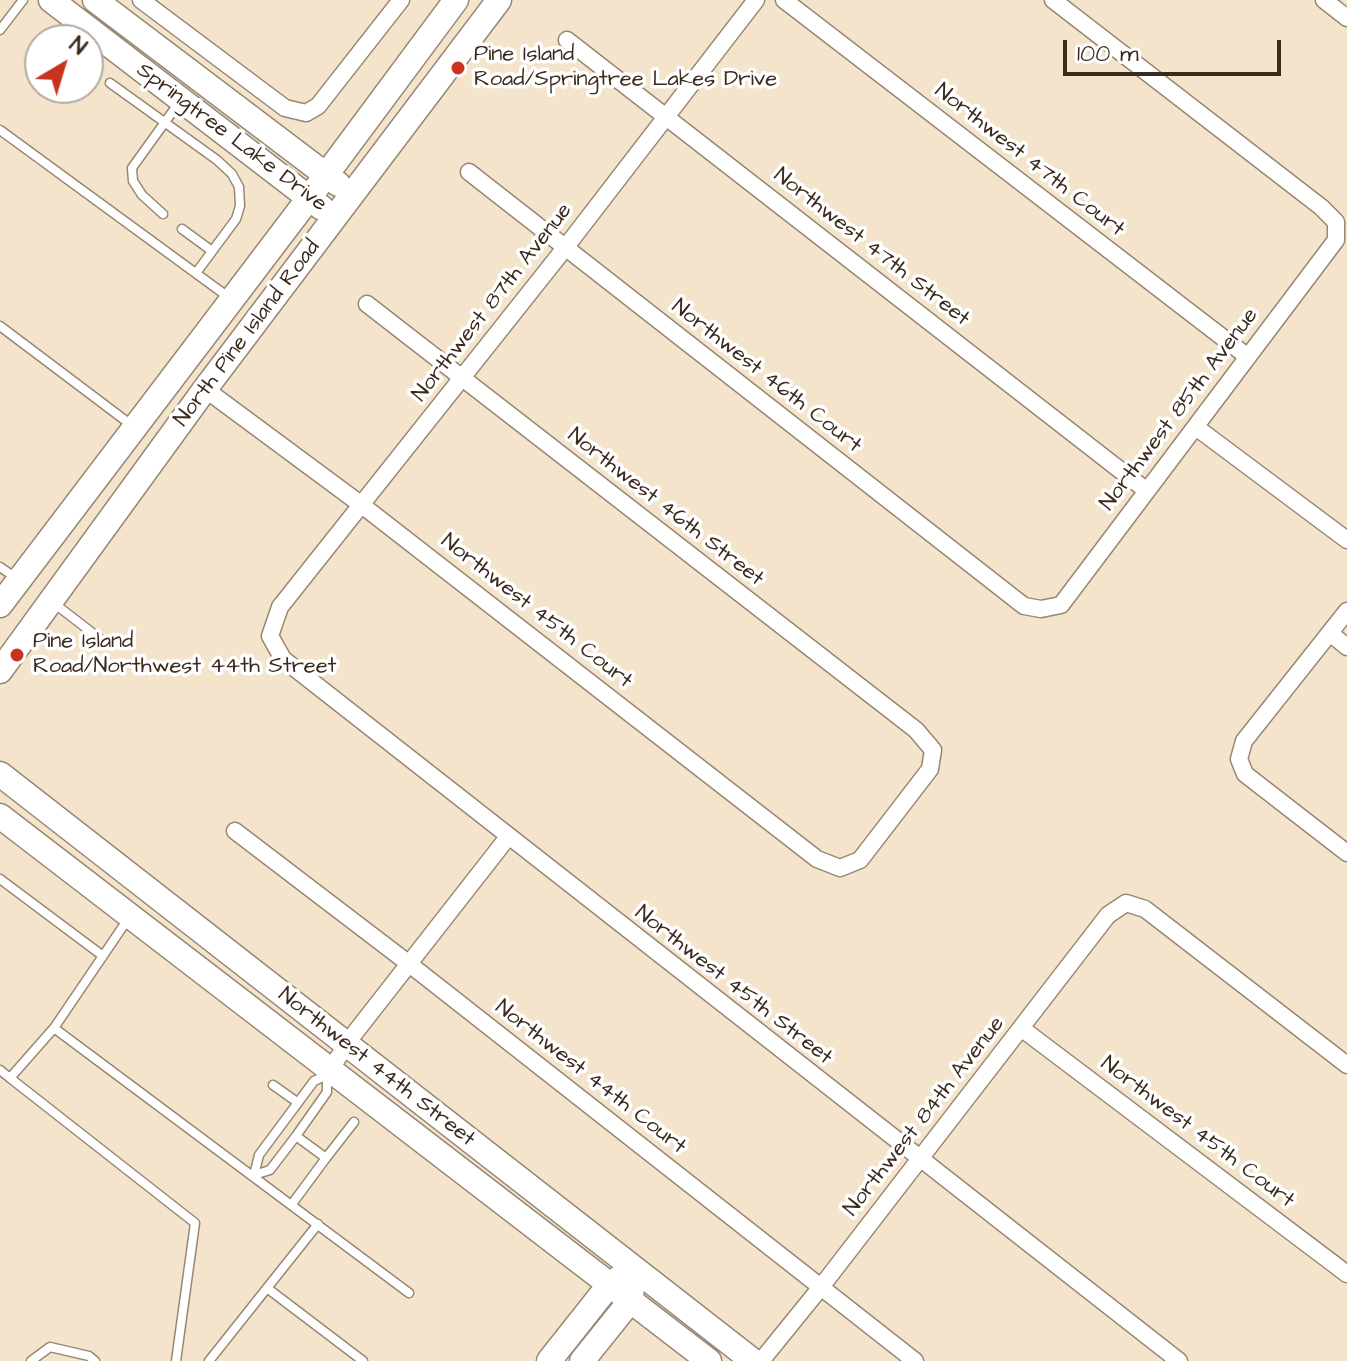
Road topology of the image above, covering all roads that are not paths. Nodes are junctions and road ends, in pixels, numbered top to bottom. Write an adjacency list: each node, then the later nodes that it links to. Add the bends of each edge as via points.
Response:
1 (23, 0): 13 (lane)
2 (51, 0): 16 (street, Springtree Lake Drive)
3 (95, 0): 21 (street, Springtree Lake Drive)
4 (141, 0): 11 (street, via 285,108 306,113 318,106)
5 (456, 0): 21 (street, North Pine Island Road)
6 (499, 0): 22 (street, North Pine Island Road)
7 (756, 0): 17 (street, Northwest 87th Avenue)
8 (784, 0): 33 (street, Northwest 47th Court)
9 (1053, 0): 33 (street, Northwest 85th Avenue, via 1336,222 1336,240)
10 (1324, 0): 12 (street)
11 (397, 2)
12 (1347, 18)
13 (0, 30)
14 (567, 40): 17 (street, Northwest 47th Street)
15 (110, 83): 18 (lane)
16 (181, 100): 18 (lane); 23 (street, Springtree Lake Drive)
17 (666, 117): 27 (street, Northwest 87th Avenue); 39 (street, Northwest 47th Street)
18 (164, 122): 24 (lane, via 132,168 142,195); 28 (lane, via 217,160 239,187 236,219)
19 (0, 130): 29 (lane)
20 (469, 172): 27 (street, Northwest 46th Court)
21 (326, 175): 22 (street, Springtree Lake Drive); 23 (street, North Pine Island Road)
22 (352, 196): 25 (street, North Pine Island Road)
23 (309, 198): 25 (street, Springtree Lake Drive); 30 (street, North Pine Island Road)
24 (163, 214)
25 (336, 218): 36 (street, North Pine Island Road)
26 (182, 229): 28 (lane)
27 (565, 248): 35 (street, Northwest 87th Avenue); 46 (street, Northwest 46th Court, via 1024,606)
28 (212, 251): 29 (lane)
29 (196, 273): 30 (lane)
30 (232, 299): 34 (street, North Pine Island Road)
31 (367, 304): 35 (street, Northwest 46th Street)
32 (0, 326): 37 (lane)
33 (1248, 357): 38 (street, Northwest 85th Avenue)
34 (184, 361): 37 (street, North Pine Island Road); 41 (street, via 182,400 134,465)
35 (461, 379): 40 (street, Northwest 87th Avenue); 58 (street, Northwest 46th Street, via 916,730 933,750 930,769 860,860)
36 (205, 389): 40 (street, Northwest 45th Court); 41 (street, North Pine Island Road)
37 (134, 427): 43 (street, North Pine Island Road)
38 (1197, 428): 39 (street, Northwest 85th Avenue); 42 (street)
39 (1147, 491): 46 (street, Northwest 85th Avenue, via 1061,605)
40 (363, 506): 49 (street, Northwest 87th Avenue, via 280,607); 58 (street, Northwest 45th Court, via 817,859)
41 (104, 527): 44 (street, North Pine Island Road)
42 (1347, 540)
43 (9, 574): 45 (street, North Pine Island Road)
44 (51, 601): 50 (lane); 52 (street, North Pine Island Road)
45 (0, 605)
46 (1041, 609)
47 (1347, 611): 48 (street)
48 (1330, 633): 51 (street); 57 (street, via 1244,741 1239,759 1245,774)
49 (270, 636): 56 (street, Northwest 45th Street, via 283,659)
50 (99, 638)
51 (1347, 647)
52 (0, 671)
53 (0, 774): 65 (street, Northwest 44th Street)
54 (0, 816): 60 (street, Northwest 44th Street)
55 (235, 831): 62 (street, Northwest 44th Court)
56 (508, 837): 62 (street); 75 (street, Northwest 45th Street)
57 (1347, 853)
58 (840, 868)
59 (0, 879): 61 (lane)
60 (131, 915): 61 (lane); 68 (street, Northwest 44th Street)
61 (103, 956): 63 (lane)
62 (408, 963): 65 (street); 82 (street, Northwest 44th Court)
63 (54, 1028): 69 (lane); 76 (lane)
64 (1021, 1028): 66 (street, Northwest 84th Avenue, via 1108,915 1126,903 1145,909); 75 (street, Northwest 84th Avenue); 80 (street, Northwest 45th Court)
65 (346, 1046): 68 (street); 79 (street, Northwest 44th Street)
66 (1347, 1065)
67 (0, 1070): 69 (lane)
68 (329, 1072): 71 (lane); 73 (lane, via 327,1092); 81 (street, Northwest 44th Street)
69 (10, 1078): 88 (lane, via 195,1223)
70 (273, 1085): 71 (lane)
71 (297, 1102): 76 (lane, via 259,1155)
72 (354, 1122): 74 (lane)
73 (296, 1136): 74 (lane); 76 (lane, via 270,1170)
74 (326, 1158): 77 (lane)
75 (920, 1160): 82 (street, Northwest 84th Avenue); 97 (street, Northwest 45th Street)
76 (254, 1175): 77 (lane)
77 (292, 1204): 78 (lane)
78 (318, 1224): 83 (lane); 84 (lane)
79 (634, 1268): 81 (street); 85 (street); 94 (street, Northwest 44th Street)
80 (1347, 1274)
81 (610, 1284): 85 (street, Northwest 44th Street); 91 (street)
82 (821, 1287): 95 (street, Northwest 84th Avenue); 96 (street, Northwest 44th Court)
83 (267, 1288): 89 (lane); 90 (lane)
84 (409, 1293)
85 (631, 1300): 92 (street); 93 (street, Northwest 44th Street)
86 (31, 1361): 87 (lane, via 50,1347)
87 (95, 1361)
88 (176, 1361)
89 (209, 1361)
90 (363, 1361)
91 (549, 1361)
92 (582, 1361)
93 (709, 1361)
94 (753, 1361)
95 (761, 1361)
96 (915, 1361)
97 (1179, 1361)

